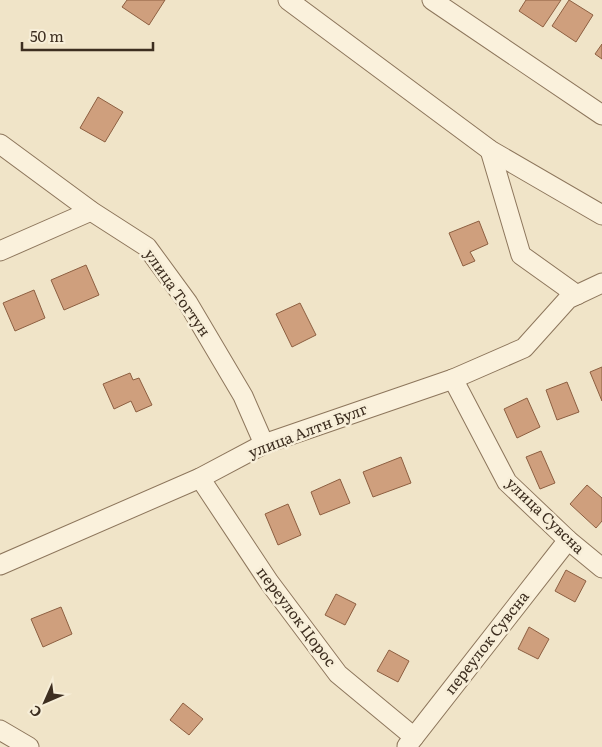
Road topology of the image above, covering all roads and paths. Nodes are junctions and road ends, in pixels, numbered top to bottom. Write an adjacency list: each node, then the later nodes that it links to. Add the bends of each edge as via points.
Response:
1 (288, 0): 5 (street)
2 (432, 0): 3 (street)
3 (602, 115)
4 (0, 144): 6 (street, улица Тогтун)
5 (490, 150): 7 (street); 10 (street, via 521,255)
6 (91, 211): 8 (street); 12 (street, улица Тогтун, via 146,247 182,295 243,396)
7 (602, 215)
8 (0, 251)
9 (602, 282): 10 (street, улица Алтн Булг)
10 (577, 295): 11 (street, улица Алтн Булг, via 568,299 524,348)
11 (453, 379): 12 (street, улица Алтн Булг); 14 (street, улица Сувсна, via 507,482)
12 (264, 444): 13 (street, улица Алтн Булг)
13 (200, 478): 15 (street, улица Алтн Булг); 18 (street, переулок Цорос, via 269,582 338,674)
14 (568, 540): 16 (street, улица Сувсна); 18 (street, переулок Сувсна)
15 (0, 564)
16 (602, 568)
17 (0, 730): 19 (street)
18 (410, 742)
19 (30, 747)

